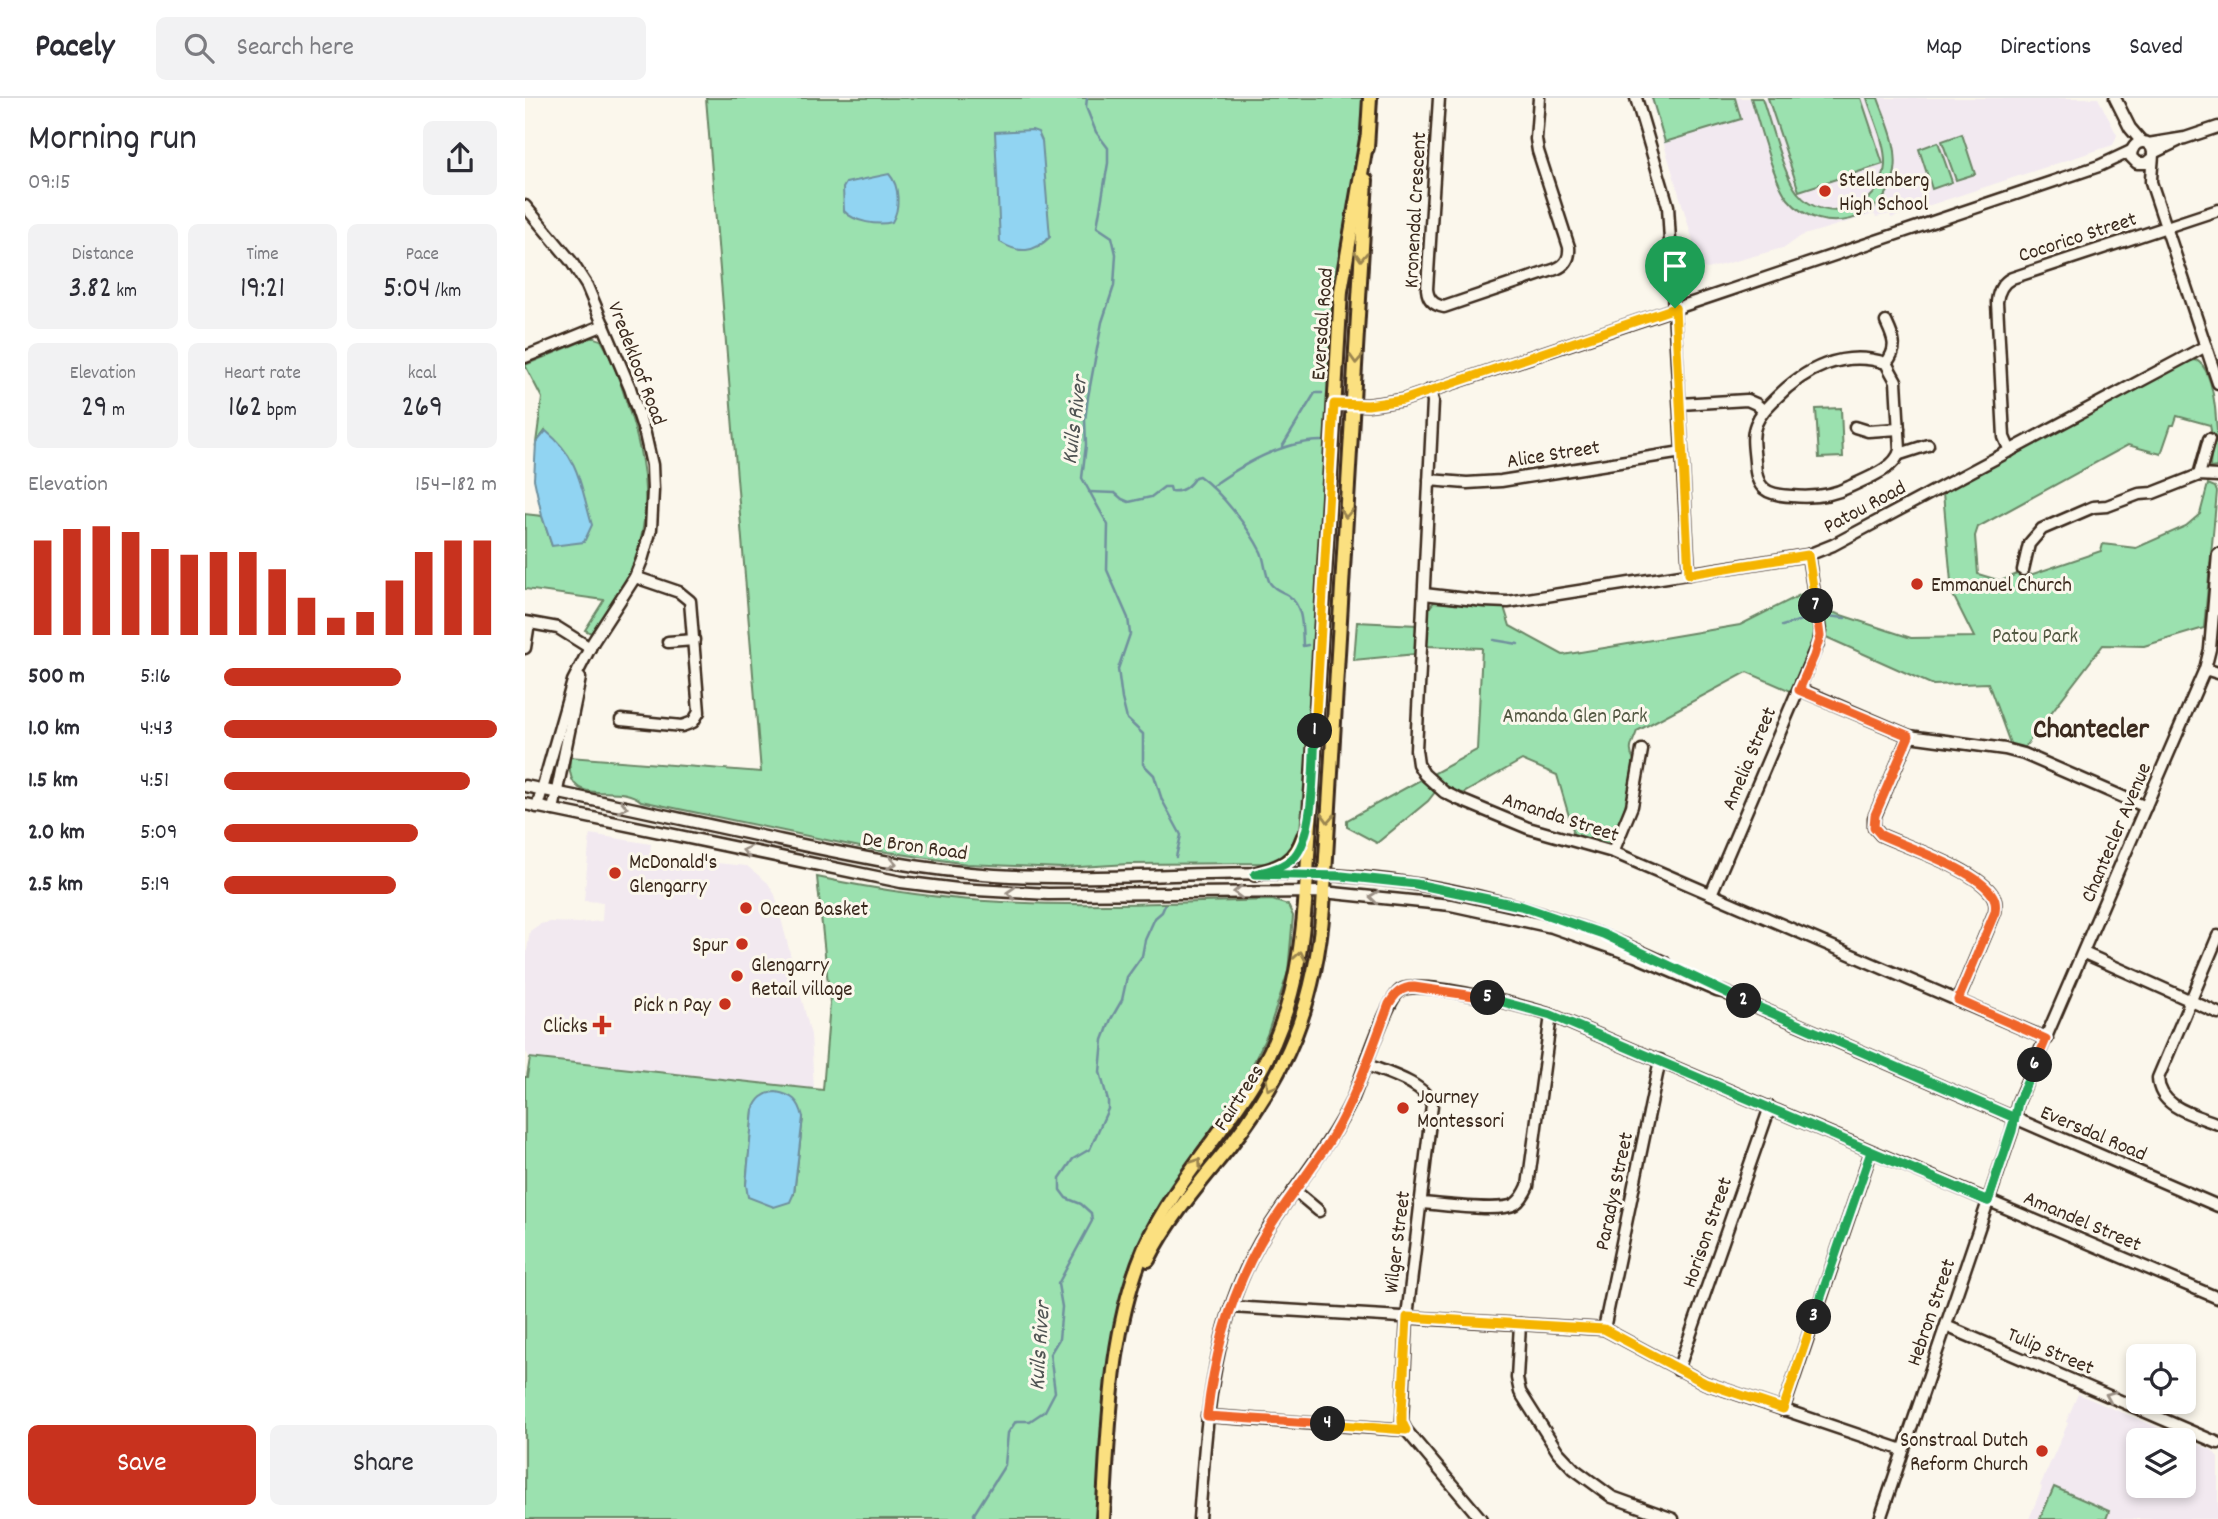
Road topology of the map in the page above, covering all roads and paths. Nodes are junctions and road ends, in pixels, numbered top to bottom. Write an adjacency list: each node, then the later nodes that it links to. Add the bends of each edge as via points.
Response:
1 (1370, 98): 8 (main road, Eversdal Road)
2 (1439, 98): 3 (street, Kronendal Crescent, via 1427,289 1433,303 1444,307 1556,269 1568,258 1569,247 1537,144)
3 (1539, 98)
4 (1636, 98): 17 (street, via 1667,199)
5 (2115, 98): 7 (street)
6 (2218, 127): 10 (street)
7 (2130, 128): 9 (street); 10 (street)
8 (1367, 139): 25 (main road, Eversdal Road, via 1344,265); 27 (main road, Eversdal Road, one-way to 27)
9 (2131, 150): 10 (street, via 2134,145); 11 (street); 12 (street)
10 (2148, 150): 11 (street, via 2146,163); 13 (street)
11 (2136, 163): 12 (street); 13 (street)
12 (2099, 166): 17 (street)
13 (2151, 182): 16 (street)
14 (525, 206): 19 (street, Vredekloof Road, via 576,267)
15 (2218, 209): 16 (street)
16 (2166, 227): 20 (street); 33 (street, Cocorico Street, via 2012,278 2000,288 2004,437)
17 (1675, 308): 24 (street); 26 (street)
18 (1886, 322): 22 (street, via 1894,344)
19 (604, 324): 21 (street); 43 (street, Vredekloof Road, via 630,388 652,465 651,529)
20 (2206, 346): 23 (street); 33 (street, Patou Road)
21 (525, 357)
22 (1886, 363): 28 (street, via 1852,359 1812,369); 30 (street, via 1896,381)
23 (2218, 383)
24 (1430, 390): 27 (street, via 1403,400); 38 (street, Amanda Street)
25 (1334, 404): 27 (street); 64 (main road, Eversdal Road)
26 (1680, 404): 28 (street, via 1747,400); 34 (street)
27 (1352, 405): 68 (main road, Eversdal Road, one-way to 68)
28 (1763, 410): 35 (street, via 1753,436 1755,470 1759,484 1772,494 1802,497 1838,492 1894,462)
29 (1855, 427): 30 (street)
30 (1899, 429): 35 (street)
31 (2209, 439): 36 (street)
32 (1929, 445): 35 (street)
33 (2010, 451): 40 (street, Patou Road)
34 (1682, 452): 38 (street, Alice Street, via 1501,481); 42 (street)
35 (1900, 454)
36 (2199, 475): 37 (street); 41 (street, via 2153,493 2093,507 2042,529 2029,544)
37 (2218, 477)
38 (1429, 480): 44 (street, Amanda Street)
39 (2218, 554): 51 (street, Chantecler Avenue)
40 (1808, 555): 42 (street, Patou Road); 53 (street, Amelia Street, via 1820,636)
41 (2023, 570)
42 (1689, 574): 44 (street, Patou Road, via 1508,602)
43 (635, 577): 46 (street, via 686,596); 49 (street, Vredekloof Road)
44 (1423, 594): 65 (street, Amanda Street, via 1416,750 1424,774 1444,792 1490,814)
45 (527, 623): 48 (street); 49 (street, via 558,628)
46 (694, 640): 47 (street); 54 (street, via 699,704 693,722 682,726)
47 (668, 642)
48 (525, 648)
49 (590, 648): 50 (street, Vredekloof Road)
50 (583, 664): 58 (street, Vredekloof Road, via 573,681); 59 (street, Vredekloof Road)
51 (2206, 669): 52 (street); 62 (street, Chantecler Avenue)
52 (2218, 673)
53 (1799, 690): 55 (street); 71 (street, Amelia Street)
54 (621, 720)
55 (1909, 736): 62 (street, via 2024,754); 75 (street, via 1874,818 1876,830 1973,877 1995,901 1995,912)
56 (1642, 750): 65 (street, via 1632,806)
57 (525, 786): 58 (street, De Bron Road)
58 (541, 789): 59 (street, De Bron Road); 61 (street, Vredekloof Road)
59 (556, 792): 63 (street, Vredekloof Road); 66 (street, De Bron Road, one-way to 66, via 850,855 947,871 1100,877)
60 (525, 804): 61 (street, De Bron Road)
61 (537, 807): 63 (street, De Bron Road)
62 (2146, 807): 73 (street, Chantecler Avenue)
63 (553, 810): 69 (street, De Bron Road, one-way to 63, via 1048,894 958,889 901,882)
64 (1309, 821): 66 (main road, via 1291,859); 67 (main road, Eversdal Road)
65 (1613, 852): 71 (street, Amanda Street)
66 (1255, 874): 67 (street, De Bron Road)
67 (1307, 874): 68 (street, Eversdal Road); 69 (main road, Fairtrees)
68 (1325, 875): 70 (main road, Fairtrees); 74 (street, Eversdal Road, via 1416,884 1521,906 1603,934)
69 (1307, 891): 70 (street, Eversdal Road); 92 (main road, Fairtrees, one-way to 69, via 1134,1275 1159,1220 1251,1087 1276,1037 1297,976)
70 (1323, 892): 74 (street, Eversdal Road, one-way to 70, via 1552,927 1451,905); 92 (main road, Fairtrees, one-way to 92, via 1312,984 1292,1045 1263,1098 1162,1235)
71 (1711, 894): 75 (street, Amanda Street)
72 (2218, 936): 76 (street)
73 (2084, 953): 76 (street); 79 (street, Chantecler Avenue)
74 (1723, 992): 83 (street, Eversdal Road)
75 (1958, 1000): 79 (street, Amanda Street)
76 (2190, 1001): 77 (street); 84 (street, via 2158,1083 2172,1105)
77 (2218, 1013)
78 (1551, 1015): 80 (street, Amandel Street); 81 (street, Amandel Street, via 1483,997 1405,988 1389,1004); 88 (street, via 1523,1198 1497,1208)
79 (2046, 1039): 83 (street, Chantecler Avenue)
80 (1660, 1060): 82 (street, Amandel Street); 97 (street, Paradys Street)
81 (1367, 1065): 86 (street, Amandel Street, via 1333,1136); 88 (street, Wilger Street, via 1417,1086 1430,1100)
82 (1770, 1107): 85 (street, Amandel Street); 98 (street, Horison Street)
83 (2015, 1118): 87 (street, Hebron Street); 89 (street, Eversdal Road)
84 (2218, 1124)
85 (1871, 1152): 87 (street, Amandel Street); 99 (street)
86 (1294, 1190): 90 (street); 93 (street, Amandel Street, via 1260,1244)
87 (1988, 1201): 91 (street, Amandel Street); 96 (street, Hebron Street)
88 (1420, 1203): 94 (street, Wilger Street)
89 (2218, 1206)
90 (1319, 1211)
91 (2218, 1298)
92 (1129, 1301): 105 (main road, Fairtrees, via 1113,1388)
93 (1231, 1307): 94 (street); 100 (street, Amandel Street, via 1211,1380)
94 (1407, 1317): 95 (street); 101 (street, Wilger Street, via 1402,1411)
95 (1520, 1324): 97 (street); 107 (street, via 1520,1392 1558,1452 1612,1497)
96 (1945, 1326): 102 (street, Tulip Street, one-way to 96); 103 (street, Hebron Street)
97 (1604, 1329): 98 (street)
98 (1678, 1370): 99 (street)
99 (1783, 1409): 103 (street)
100 (1207, 1416): 101 (street); 106 (street, Amandel Street)
101 (1406, 1430): 104 (street)
102 (2218, 1443)
103 (1903, 1450): 108 (street, Hebron Street)
104 (1475, 1517)
105 (1103, 1519)
106 (1199, 1519)
107 (1673, 1519)
108 (1880, 1519)

